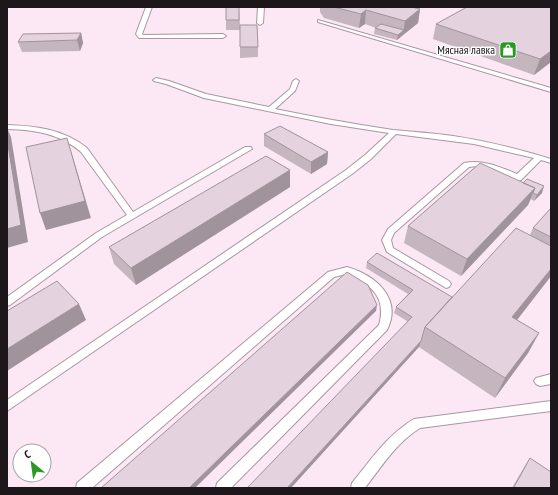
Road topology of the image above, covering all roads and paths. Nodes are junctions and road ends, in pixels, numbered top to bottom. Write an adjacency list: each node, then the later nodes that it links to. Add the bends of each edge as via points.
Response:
1 (149, 7): 5 (lane, via 139,34 141,37)
2 (261, 7): 4 (lane)
3 (320, 21): 8 (lane)
4 (260, 22)
5 (223, 36)
6 (156, 80): 9 (lane, via 204,96)
7 (296, 81): 9 (lane, via 293,90)
8 (551, 90)
9 (271, 109): 11 (lane)
10 (7, 128): 17 (lane, via 52,132 77,143)
11 (394, 132): 13 (lane, via 474,141); 20 (lane, via 349,172)
12 (248, 149): 17 (lane)
13 (540, 157): 14 (lane); 15 (lane)
14 (551, 160)
15 (518, 178): 16 (lane); 18 (lane, via 482,163 467,165 391,231 386,244 390,250)
16 (505, 190)
17 (131, 215): 19 (lane, via 79,248)
18 (446, 284)
19 (7, 302)
20 (7, 406)
21 (551, 406): 24 (lane, via 418,424 408,428)
22 (82, 488): 23 (lane, via 331,274 347,270 376,286 385,299 386,320 383,327)
23 (222, 488)
24 (357, 488)

